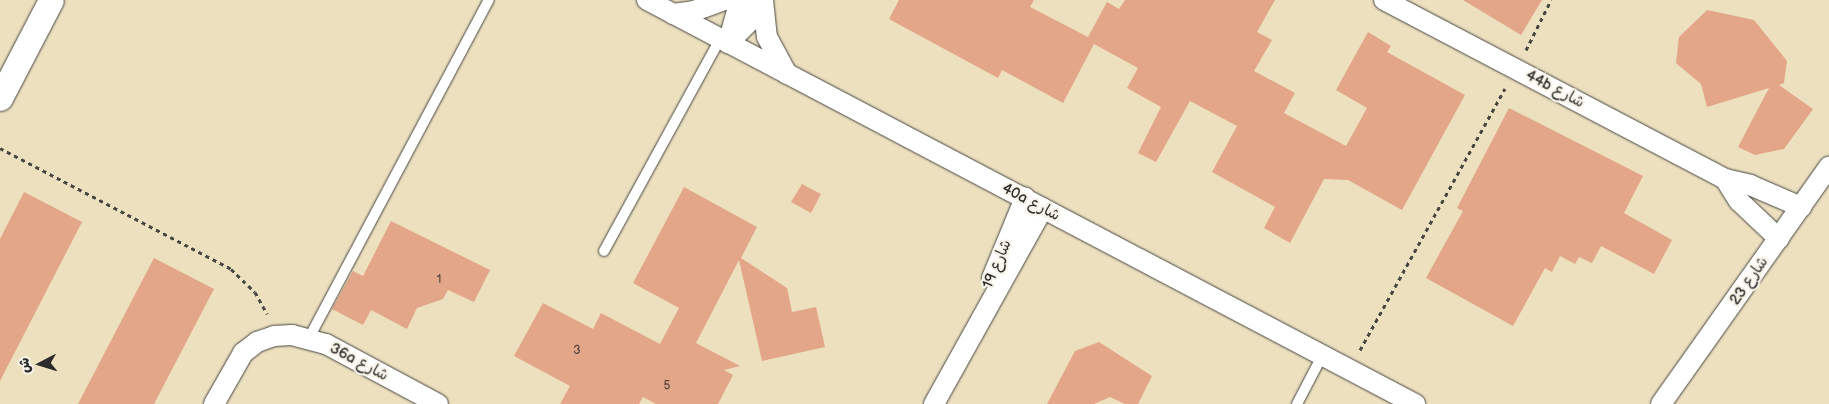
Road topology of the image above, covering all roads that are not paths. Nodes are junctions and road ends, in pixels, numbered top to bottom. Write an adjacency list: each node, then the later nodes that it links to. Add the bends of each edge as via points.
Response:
1 (51, 0): 11 (street)
2 (489, 0): 20 (lane)
3 (647, 0): 8 (street, 40a شارع)
4 (724, 0): 8 (street, via 694,11)
5 (740, 0): 9 (street)
6 (761, 0): 9 (street, via 750,21); 10 (street, via 767,37)
7 (1384, 0): 13 (street, 44b شارع)
8 (673, 14): 9 (street, 40a شارع)
9 (724, 41): 10 (street, 40a شارع); 18 (lane)
10 (788, 75): 14 (street, 40a شارع)
11 (0, 98)
12 (1829, 167): 15 (street, شارع 23)
13 (1725, 179): 15 (street, 44b شارع, via 1750,185); 17 (street, 44b شارع, via 1739,201)
14 (1025, 198): 16 (street, 40a شارع); 19 (street, شارع 19)
15 (1801, 207): 17 (street, شارع 23)
16 (1043, 208): 19 (street, شارع 19); 21 (street, 40a شارع)
17 (1779, 239): 22 (street, شارع 23)
18 (604, 251)
19 (972, 331): 25 (street, شارع 19)
20 (309, 338): 23 (street, 36a شارع, via 274,336 257,342 243,353); 24 (street, 36a شارع)
21 (1322, 356): 26 (lane); 27 (street, 40a شارع)
22 (1665, 401)
23 (214, 404)
24 (438, 404)
25 (934, 404)
26 (1298, 404)
27 (1415, 404)

